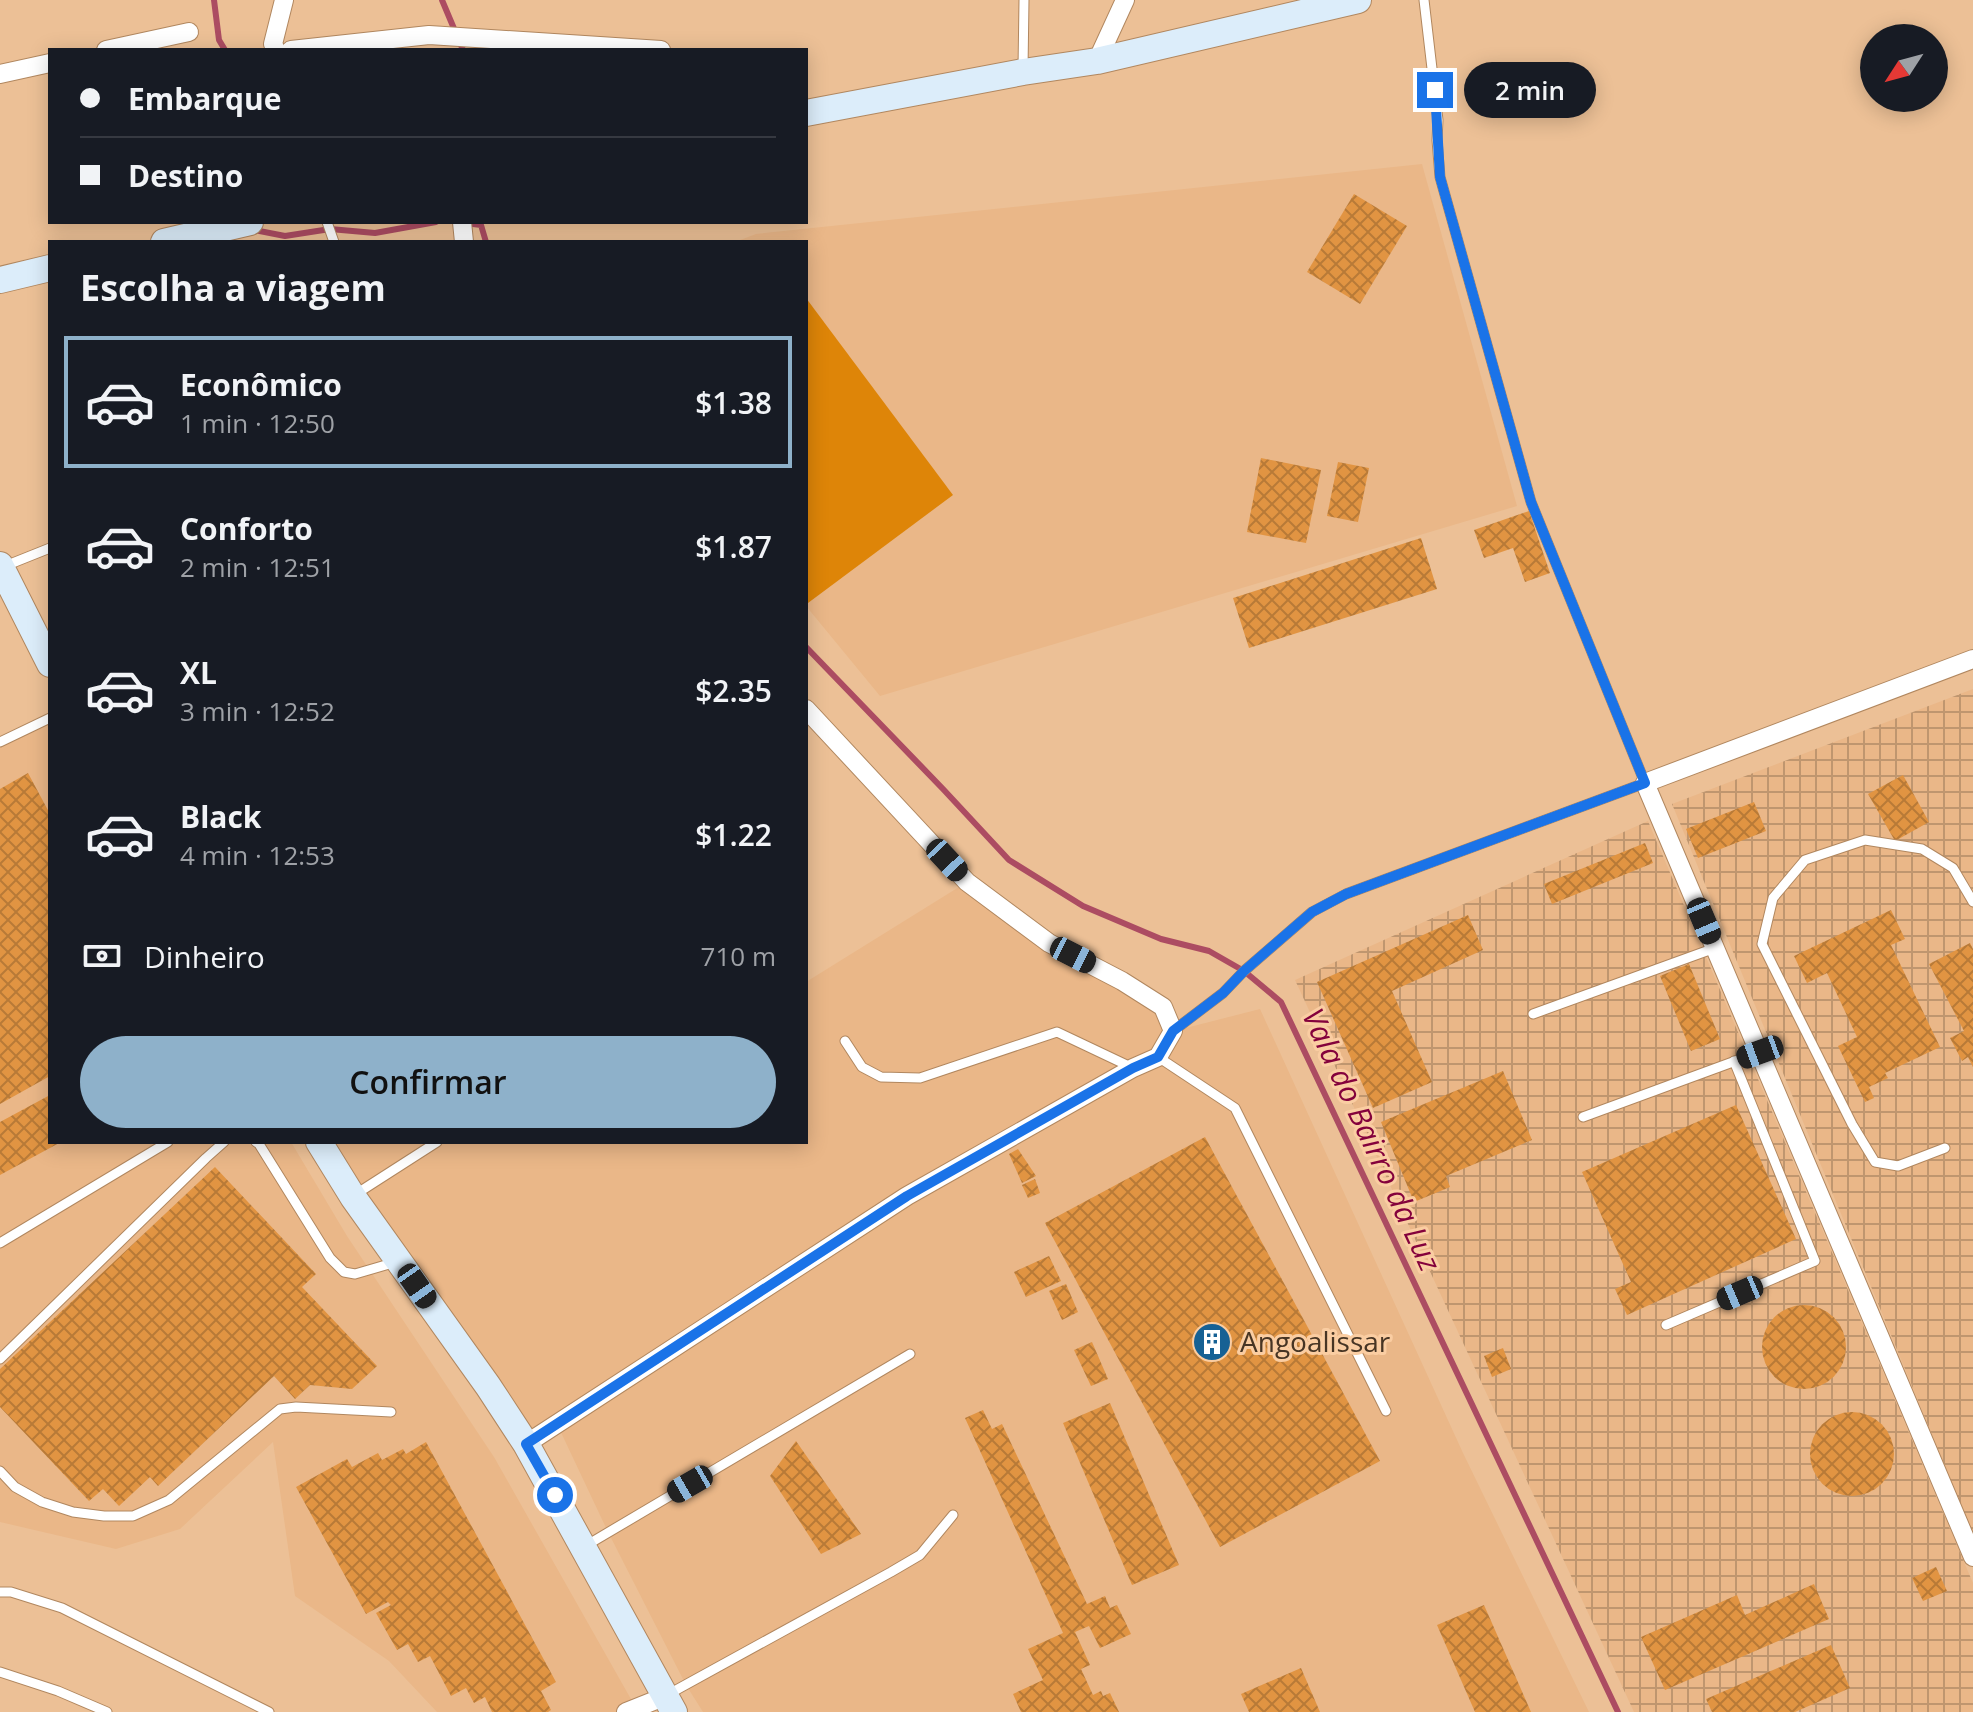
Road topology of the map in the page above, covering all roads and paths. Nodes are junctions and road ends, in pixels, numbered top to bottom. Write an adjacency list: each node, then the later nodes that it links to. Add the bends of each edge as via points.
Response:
1 (284, 0): 8 (street)
2 (1024, 0): 13 (lane)
3 (1125, 0): 11 (street)
4 (1358, 0): 11 (street)
5 (1424, 0): 27 (lane, via 1440,177 1526,487)
6 (189, 32): 7 (street)
7 (115, 48)
8 (275, 48)
9 (309, 48): 10 (street, via 429,35)
10 (630, 48)
11 (1097, 61): 13 (street)
12 (48, 63): 14 (street)
13 (1023, 72): 15 (street)
14 (0, 74)
15 (808, 112)
16 (241, 224): 17 (street)
17 (173, 240)
18 (48, 268): 19 (street)
19 (0, 280)
20 (48, 549): 21 (lane)
21 (1, 566): 23 (street)
22 (1973, 659): 27 (street)
23 (48, 660)
24 (808, 711): 31 (street, via 967,882 1049,943 1163,1007)
25 (48, 719): 26 (lane)
26 (0, 742)
27 (1645, 783): 29 (street); 31 (lane, via 1346,894 1312,912)
28 (1973, 902): 43 (lane, via 1953,868 1922,849 1865,840 1805,860 1773,898 1762,944 1875,1162 1898,1166)
29 (1715, 948): 30 (lane); 33 (street)
30 (1533, 1014)
31 (1173, 1031): 34 (street)
32 (845, 1041): 36 (lane, via 862,1067 881,1077 920,1078 1057,1032)
33 (1760, 1052): 35 (lane); 56 (street)
34 (1158, 1057): 36 (street); 50 (lane, via 1235,1108)
35 (1734, 1061): 37 (lane); 47 (lane, via 1815,1261)
36 (1133, 1068): 52 (street, via 907,1196)
37 (1583, 1117)
38 (165, 1144): 45 (lane)
39 (222, 1144): 49 (lane)
40 (259, 1144): 46 (lane, via 344,1272 355,1274)
41 (320, 1144): 44 (street)
42 (434, 1144): 44 (lane)
43 (1945, 1148)
44 (353, 1197): 46 (street)
45 (0, 1243)
46 (399, 1261): 52 (street)
47 (1666, 1325)
48 (910, 1354): 55 (lane)
49 (0, 1359)
50 (1386, 1411)
51 (391, 1412): 53 (lane, via 280,1409 169,1500 133,1516 73,1512 42,1502)
52 (526, 1444): 55 (street)
53 (0, 1471)
54 (953, 1515): 59 (lane, via 920,1555)
55 (584, 1547): 59 (street)
56 (1973, 1557)
57 (0, 1592): 61 (lane, via 62,1608)
58 (0, 1672): 60 (lane)
59 (670, 1704): 62 (street)
60 (107, 1712)
61 (269, 1712)
62 (626, 1712)

